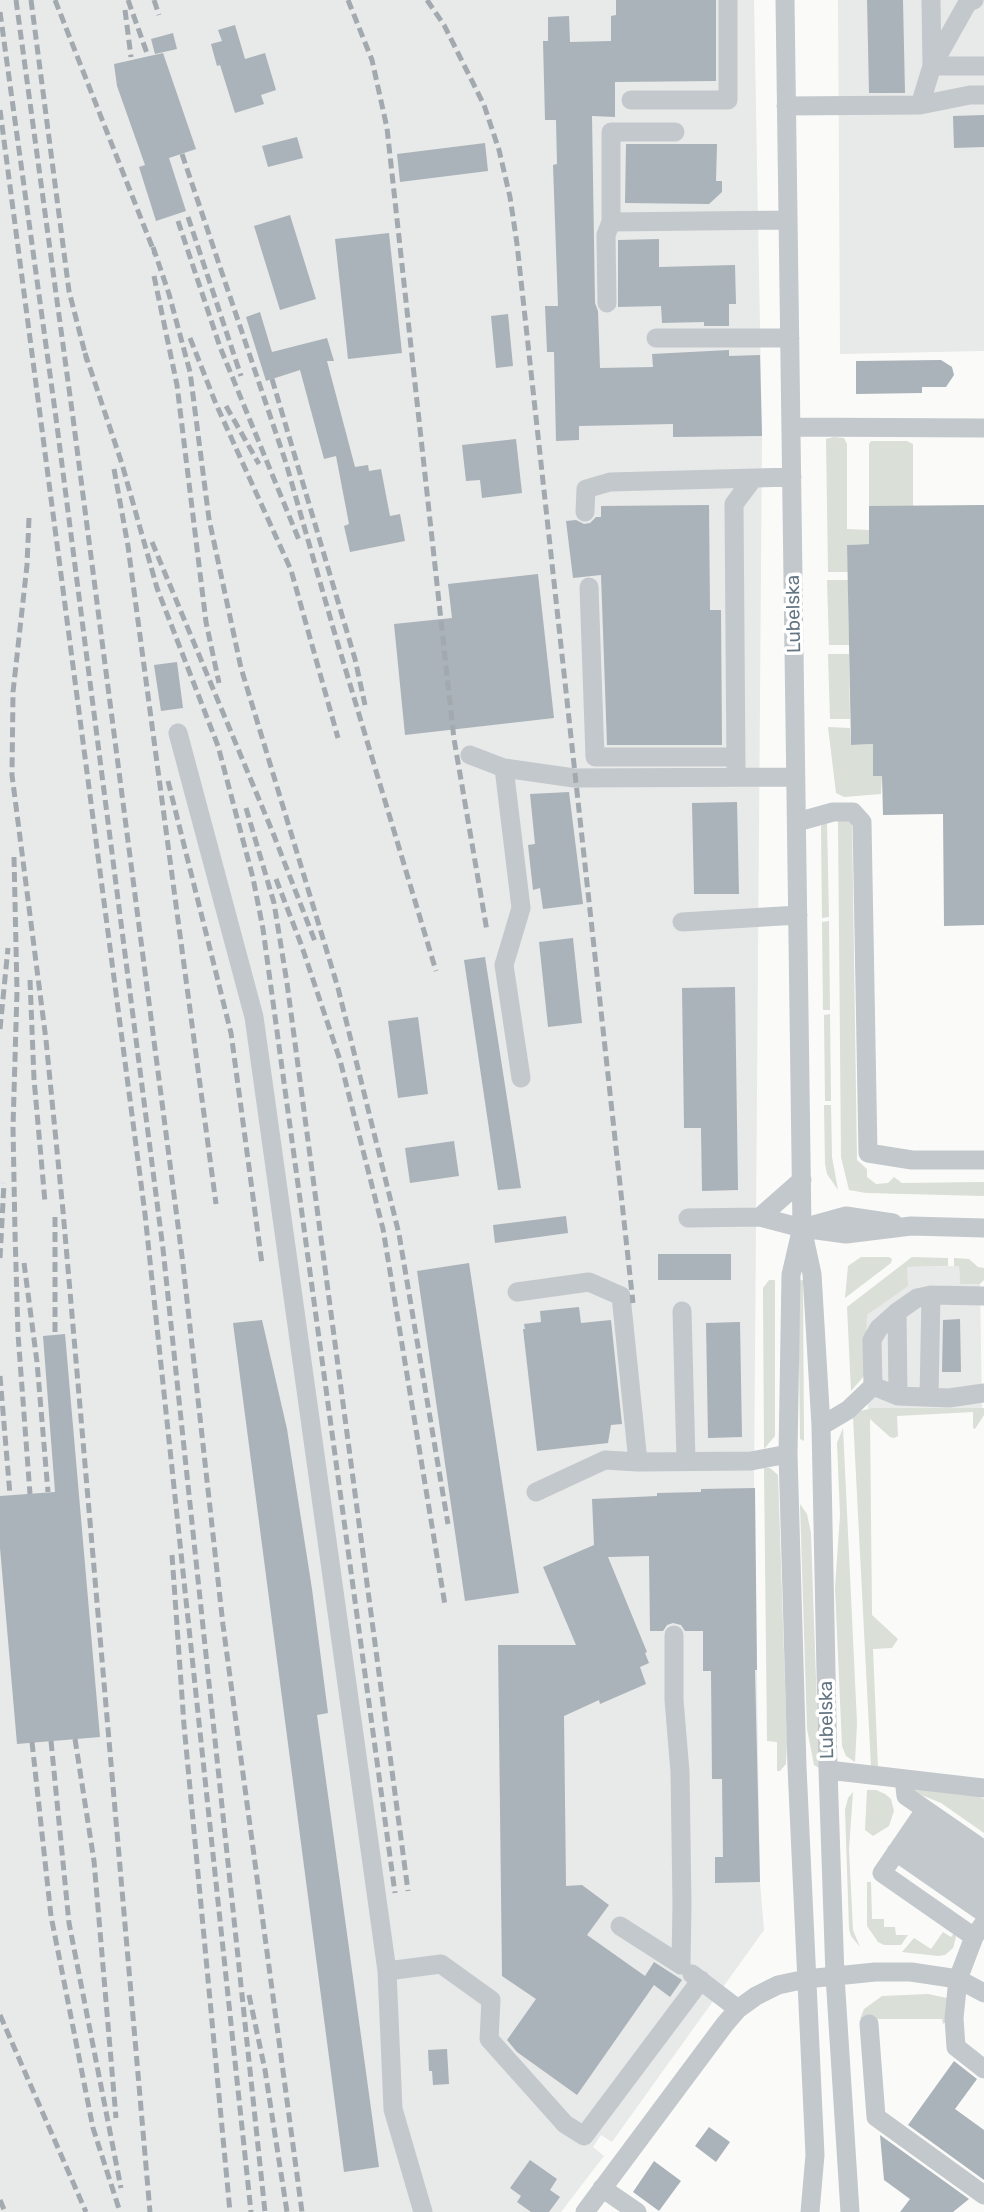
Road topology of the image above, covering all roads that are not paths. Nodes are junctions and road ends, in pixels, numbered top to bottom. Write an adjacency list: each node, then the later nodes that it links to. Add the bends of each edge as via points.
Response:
1 (728, 0): 8 (street, via 728,100)
2 (785, 0): 10 (street, Lubelska)
3 (931, 0): 5 (street)
4 (974, 0): 5 (street, via 968,2)
5 (932, 66): 6 (street); 9 (street)
6 (984, 66)
7 (984, 94): 9 (street)
8 (631, 100)
9 (920, 105): 10 (street)
10 (786, 106): 12 (street, Lubelska)
11 (675, 132): 13 (street, via 611,132)
12 (788, 220): 13 (street); 16 (street, Lubelska)
13 (611, 222): 14 (street, via 606,235)
14 (607, 303)
15 (656, 338): 16 (street)
16 (790, 338): 17 (street, Lubelska)
17 (791, 427): 18 (street); 19 (street, Lubelska)
18 (984, 428)
19 (792, 477): 20 (street); 27 (street, Lubelska)
20 (752, 480): 21 (street, via 610,482 586,489); 25 (street, via 734,504)
21 (584, 512)
22 (589, 587): 25 (street, via 595,757)
23 (178, 733): 65 (street, via 254,1017)
24 (470, 755): 26 (street)
25 (736, 757): 28 (street)
26 (504, 768): 28 (street, via 575,778); 32 (street, via 521,908 504,965)
27 (796, 777): 28 (street); 29 (street, Lubelska)
28 (736, 778)
29 (796, 822): 30 (street, Lubelska); 33 (street, via 833,812 853,812 862,821 868,1153 912,1160)
30 (798, 915): 31 (street); 34 (street, Lubelska)
31 (682, 922)
32 (521, 1078)
33 (984, 1160)
34 (802, 1180): 35 (street); 37 (street, Lubelska)
35 (760, 1217): 36 (street); 37 (street)
36 (688, 1218)
37 (802, 1228): 38 (street, via 846,1216 911,1226); 48 (street, Lubelska, via 812,1274); 49 (street, Lubelska, via 791,1275)
38 (984, 1228)
39 (517, 1292): 51 (street, via 589,1282 621,1297)
40 (931, 1295): 41 (street); 43 (street, via 917,1298); 47 (street)
41 (984, 1296)
42 (682, 1311): 50 (street)
43 (897, 1312): 44 (street, via 872,1340); 46 (street)
44 (873, 1386): 46 (street); 48 (street, via 848,1410)
45 (984, 1393): 47 (street)
46 (898, 1396): 47 (street)
47 (929, 1397)
48 (821, 1426): 54 (street, Lubelska)
49 (788, 1454): 50 (street, via 751,1461); 67 (street, Lubelska)
50 (686, 1460): 51 (street)
51 (638, 1462): 52 (street, via 605,1460)
52 (536, 1492)
53 (674, 1635): 64 (street)
54 (828, 1770): 55 (street); 66 (street, Lubelska)
55 (904, 1779): 56 (street); 57 (street)
56 (984, 1788)
57 (911, 1831): 58 (street); 59 (street); 60 (street); 61 (street); 63 (street, via 882,1873)
58 (984, 1850)
59 (984, 1871)
60 (984, 1892)
61 (984, 1913)
62 (620, 1926): 64 (street)
63 (979, 1930): 68 (street)
64 (681, 1965): 69 (street)
65 (387, 1971): 69 (street, via 440,1964 491,2000 489,2039 565,2124 584,2136); 78 (street, via 393,2109)
66 (835, 1976): 67 (street); 68 (street, via 911,1972); 75 (street, Lubelska)
67 (806, 1979): 71 (street, via 770,1988); 81 (street, Lubelska, via 815,2155)
68 (958, 1979): 70 (street); 73 (street, via 956,2047)
69 (701, 1980): 71 (street)
70 (984, 1993)
71 (738, 2009): 76 (street)
72 (869, 2024): 74 (street)
73 (984, 2069)
74 (876, 2117): 75 (street); 77 (street)
75 (844, 2119): 82 (street, Lubelska)
76 (602, 2188): 79 (street); 80 (street)
77 (984, 2195)
78 (423, 2212)
79 (585, 2212)
80 (637, 2212)
81 (810, 2212)
82 (850, 2212)

